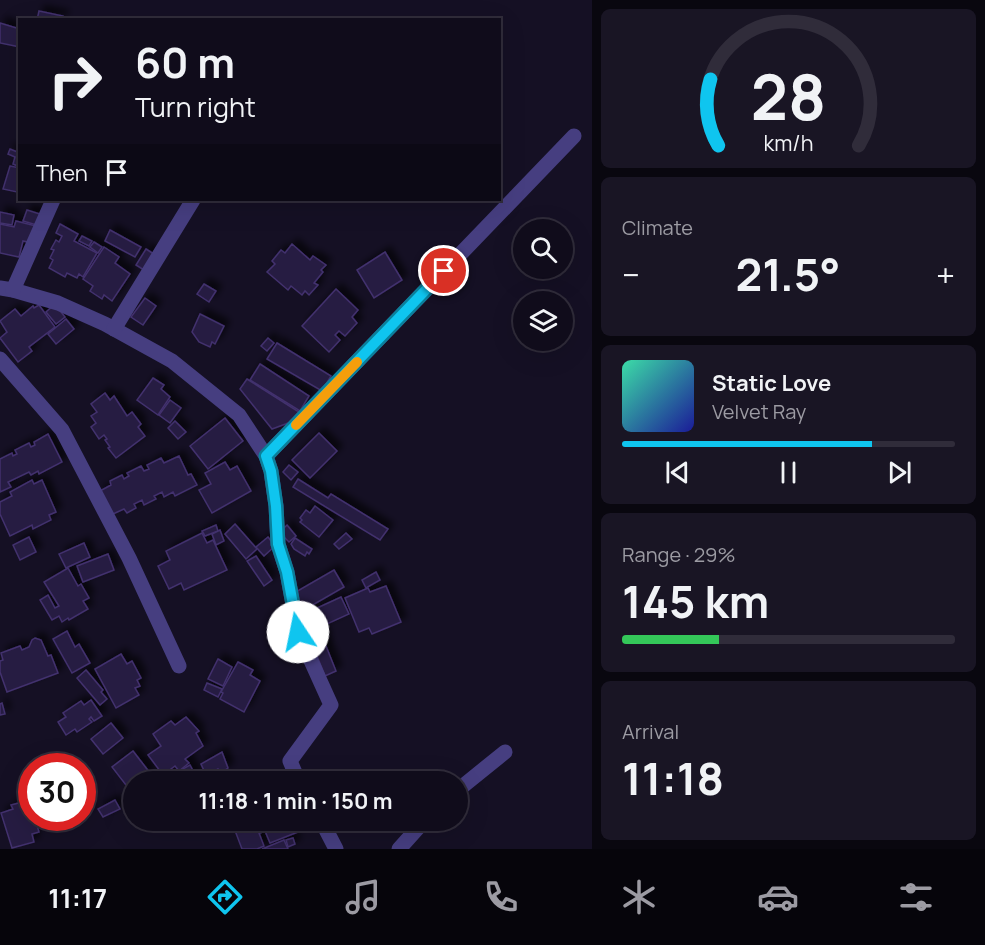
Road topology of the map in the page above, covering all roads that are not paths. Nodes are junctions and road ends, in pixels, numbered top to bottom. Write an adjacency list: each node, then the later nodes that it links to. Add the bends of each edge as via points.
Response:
1 (574, 136): 7 (street)
2 (52, 201): 4 (street)
3 (192, 201): 5 (street)
4 (6, 289): 5 (street, via 58,303)
5 (114, 329): 7 (street, via 172,361 239,415)
6 (0, 359): 8 (street, via 62,430 129,558)
7 (266, 456): 10 (street, via 276,506 278,544 298,632 331,705 290,760)
8 (179, 666)
9 (505, 752): 11 (street)
10 (294, 771)
11 (468, 782)
12 (327, 831): 14 (street)
13 (415, 831): 15 (street)
14 (336, 849)
15 (399, 849)

